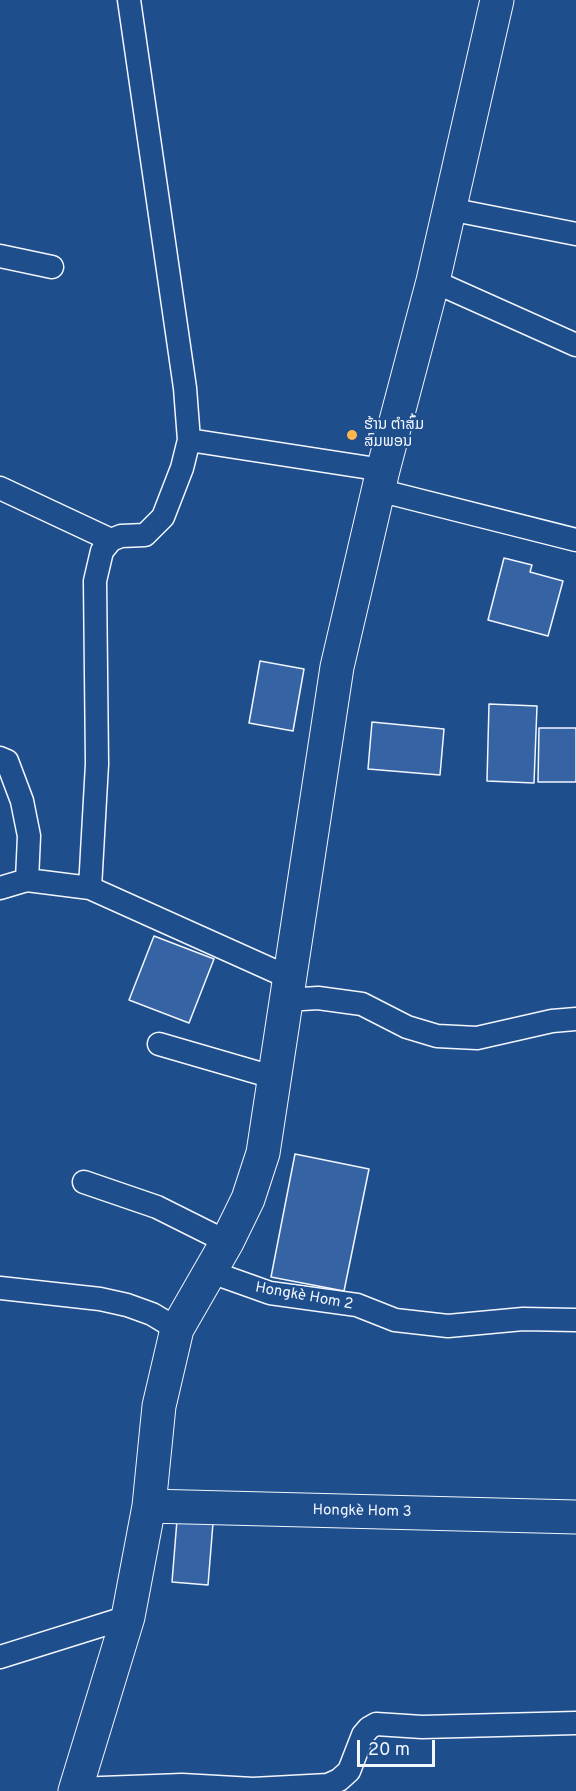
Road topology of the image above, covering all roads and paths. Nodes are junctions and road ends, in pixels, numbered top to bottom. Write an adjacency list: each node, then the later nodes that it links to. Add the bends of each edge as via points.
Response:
1 (129, 0): 9 (street, via 185,388)
2 (497, 0): 3 (street)
3 (449, 209): 4 (street); 7 (street)
4 (576, 234)
5 (0, 256): 6 (street)
6 (52, 267)
7 (433, 281): 8 (street); 10 (street)
8 (576, 345)
9 (189, 440): 10 (street); 12 (street, via 163,517 145,535)
10 (380, 480): 13 (street); 18 (street, via 337,667)
11 (0, 488): 12 (street)
12 (111, 540): 17 (street, via 102,551 95,581 98,764)
13 (576, 540)
14 (0, 758): 15 (street, via 7,761 22,801 29,836)
15 (27, 879): 16 (street); 17 (street)
16 (0, 888)
17 (90, 888): 18 (street)
18 (287, 989): 19 (street, via 362,1004 407,1027 436,1036 477,1038); 21 (street)
19 (576, 1019)
20 (159, 1044): 21 (street)
21 (276, 1078): 23 (street, via 260,1161 248,1199)
22 (84, 1182): 23 (street, via 157,1207)
23 (227, 1242): 24 (street)
24 (211, 1272): 26 (street, Hongkè Hom 2, via 270,1293 357,1305 395,1320 448,1326 523,1319); 27 (street)
25 (0, 1288): 27 (street, via 127,1305)
26 (576, 1320)
27 (177, 1329): 28 (street, via 159,1406)
28 (148, 1506): 29 (street, Hongkè Hom 3); 30 (street)
29 (576, 1517)
30 (128, 1617): 31 (street); 33 (street)
31 (0, 1657)
32 (576, 1723): 33 (street, via 422,1727 376,1724 363,1735 349,1771 328,1785)
33 (75, 1790)

